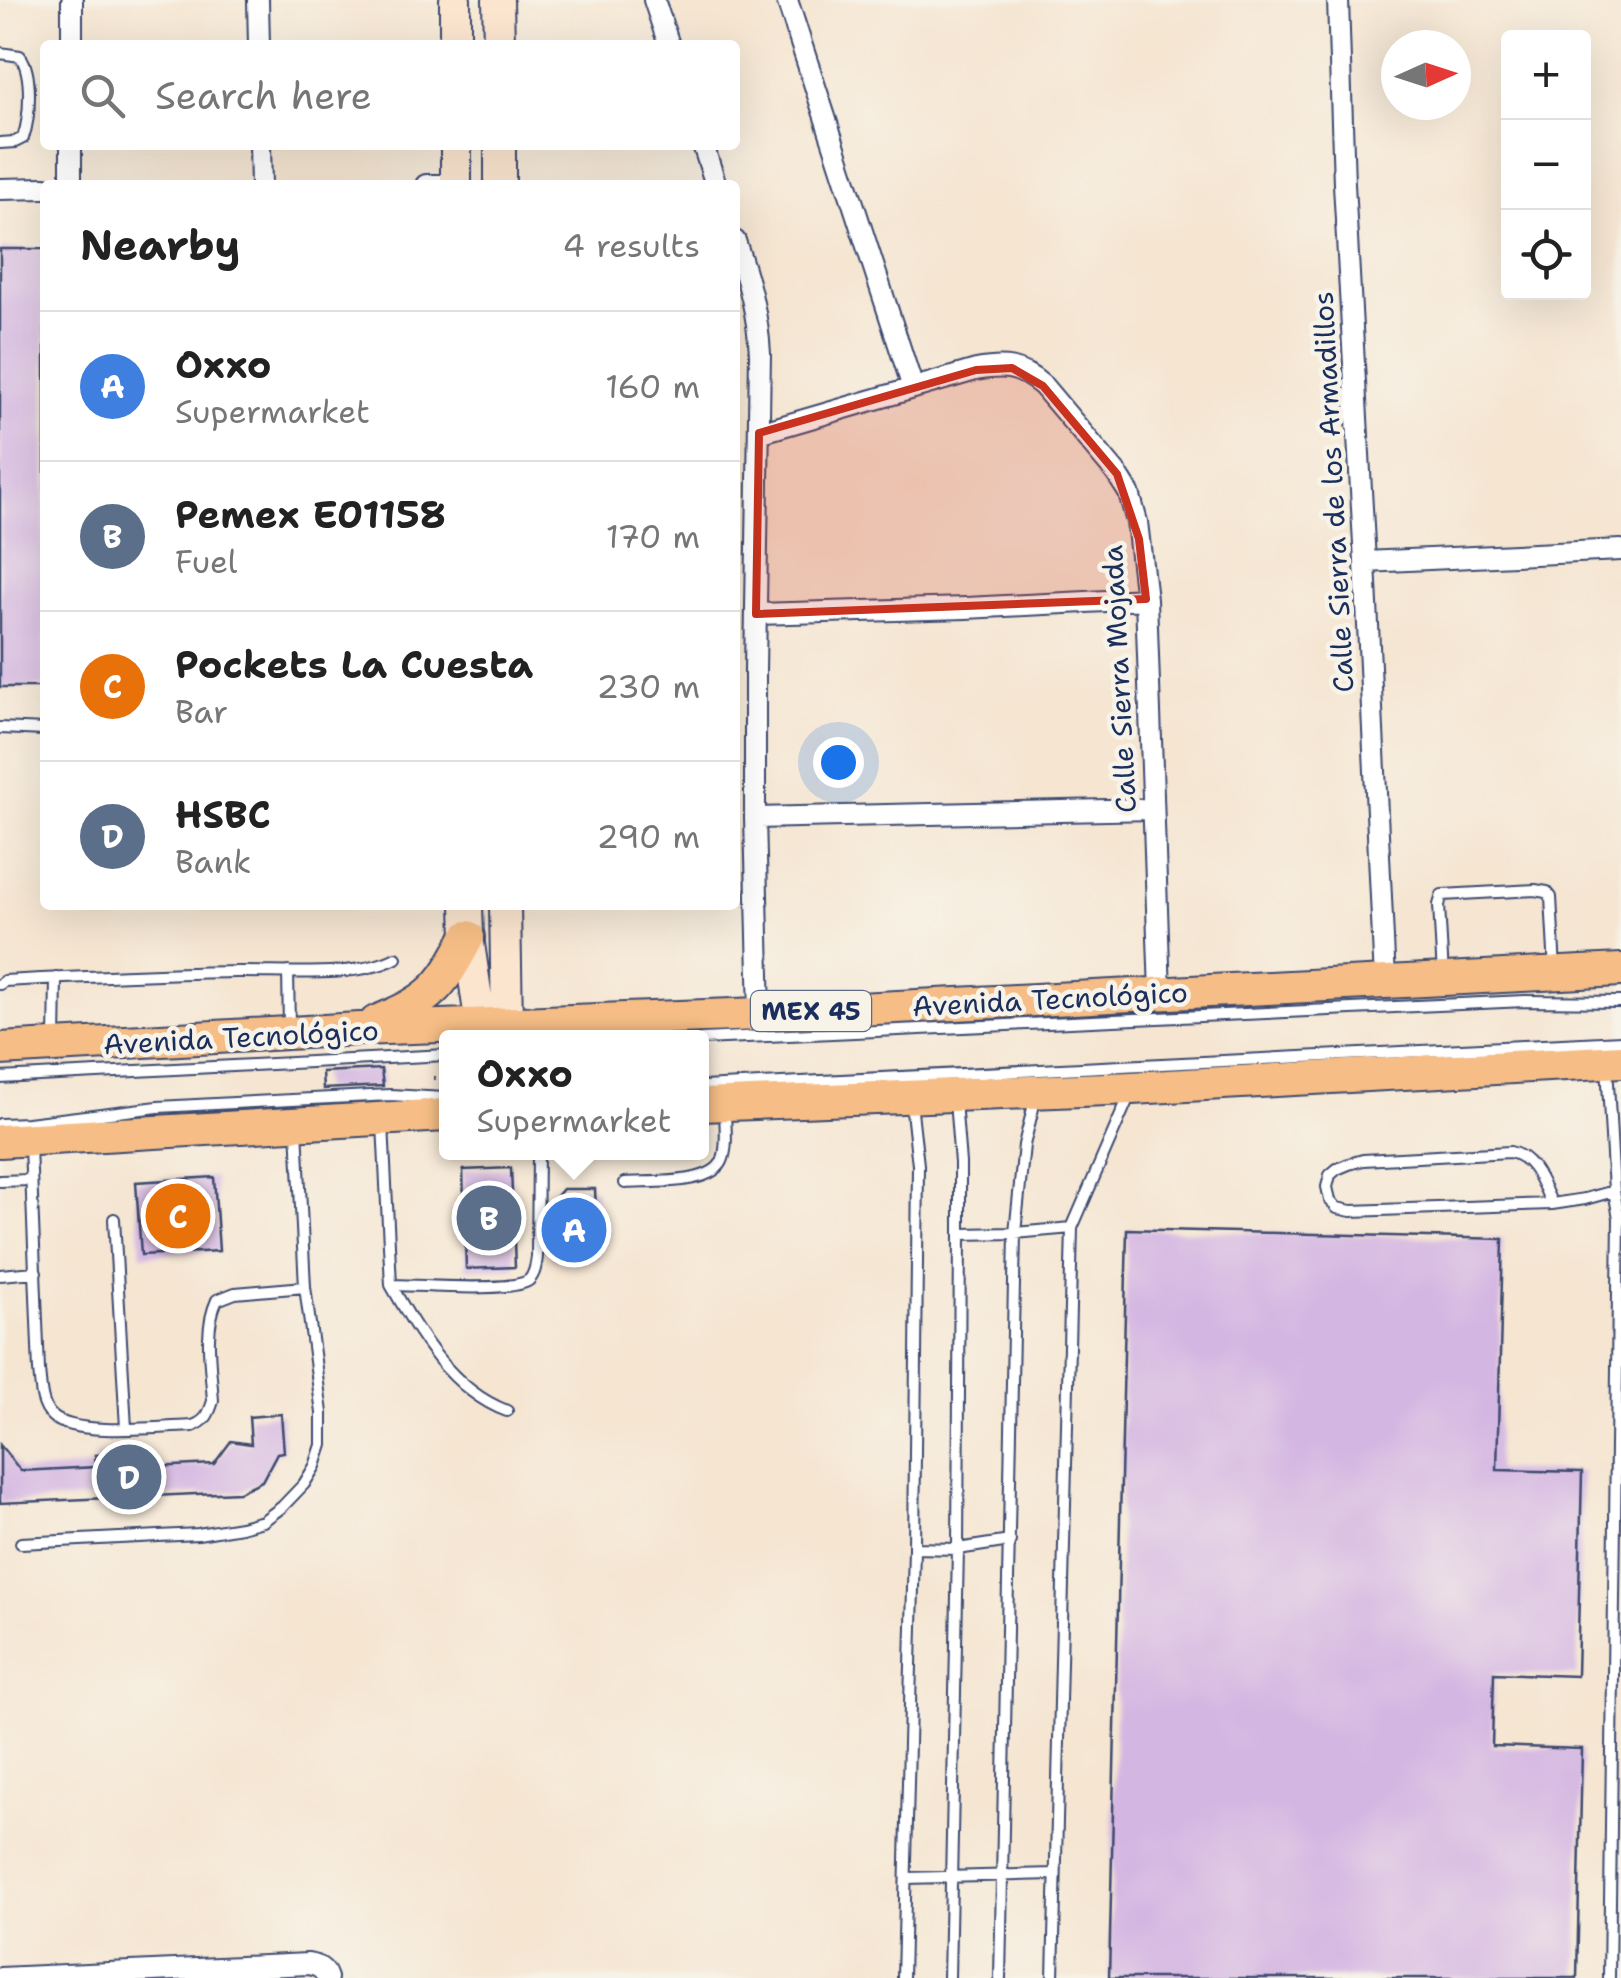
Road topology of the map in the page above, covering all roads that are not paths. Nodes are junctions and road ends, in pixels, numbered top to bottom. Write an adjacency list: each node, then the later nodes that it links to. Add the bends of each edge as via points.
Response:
1 (72, 0): 8 (street)
2 (258, 0): 9 (street)
3 (455, 0): 10 (street)
4 (498, 0): 11 (street)
5 (654, 0): 12 (street)
6 (787, 0): 28 (street)
7 (1338, 0): 31 (street, Calle Sierra de los Armadillos)
8 (72, 40)
9 (259, 40)
10 (455, 40)
11 (499, 40)
12 (667, 40)
13 (0, 53): 14 (lane, via 20,56 28,72 28,126 23,138)
14 (0, 143)
15 (71, 150): 20 (street)
16 (260, 150): 21 (street)
17 (456, 150): 22 (street)
18 (500, 150): 23 (street)
19 (705, 150): 24 (street)
20 (71, 180)
21 (261, 180)
22 (456, 180)
23 (500, 180)
24 (714, 180)
25 (40, 188): 26 (street)
26 (0, 189)
27 (740, 257): 29 (street, via 759,322)
28 (913, 388): 29 (street); 32 (street, Calle Sierra Mojada, via 996,366 1030,375 1129,492)
29 (759, 433): 33 (street)
30 (1621, 550): 31 (street)
31 (1365, 562): 47 (street, Calle Sierra de los Armadillos)
32 (1146, 600): 33 (street); 37 (street, Calle Sierra Mojada)
33 (756, 614): 34 (street)
34 (745, 669): 38 (street)
35 (0, 728): 36 (lane)
36 (40, 730)
37 (1154, 809): 38 (street); 49 (street, Calle Sierra Mojada)
38 (755, 818): 51 (street)
39 (505, 910): 52 (street)
40 (467, 921): 52 (street); 53 (main road, via 450,971 428,996)
41 (396, 958): 43 (lane, via 341,971)
42 (1621, 970): 44 (main road, Avenida Tecnológico / MEX 45)
43 (288, 972): 45 (lane); 54 (lane)
44 (1555, 972): 46 (main road, Avenida Tecnológico / MEX 45); 46 (lane, via 1548,892 1448,894 1438,904)
45 (56, 978): 48 (lane); 56 (lane)
46 (1443, 978): 47 (main road, Avenida Tecnológico / MEX 45)
47 (1385, 981): 49 (main road, Avenida Tecnológico / MEX 45)
48 (0, 984)
49 (1160, 993): 51 (main road, Avenida Tecnológico / MEX 45)
50 (1621, 1002): 55 (lane)
51 (760, 1014): 52 (main road, Avenida Tecnológico / MEX 45)
52 (491, 1029): 53 (main road, Avenida Tecnológico / MEX 45)
53 (359, 1030): 54 (main road, Avenida Tecnológico / MEX 45)
54 (289, 1034): 56 (main road, Avenida Tecnológico / MEX 45)
55 (709, 1039)
56 (56, 1047): 57 (main road, Avenida Tecnológico / MEX 45)
57 (0, 1048)
58 (1616, 1055): 61 (main road); 66 (lane); 76 (lane)
59 (439, 1056): 60 (lane)
60 (0, 1078)
61 (1132, 1088): 62 (main road); 79 (lane)
62 (1037, 1092): 64 (main road); 80 (lane)
63 (910, 1096): 64 (main road); 66 (main road); 90 (lane, via 918,1166)
64 (954, 1096): 81 (lane)
65 (439, 1098): 69 (lane, via 158,1107)
66 (709, 1099): 75 (lane, via 725,1146 716,1170 696,1178)
67 (439, 1115): 68 (main road)
68 (382, 1119): 70 (main road); 84 (lane)
69 (0, 1124)
70 (297, 1124): 71 (main road); 85 (lane)
71 (15, 1140): 73 (lane)
72 (538, 1160): 84 (lane, via 537,1257 529,1280)
73 (31, 1180): 74 (lane); 82 (lane)
74 (0, 1181)
75 (625, 1183)
76 (1614, 1191): 77 (lane); 104 (lane, via 1619,1230)
77 (1552, 1204): 77 (lane, via 1350,1211 1337,1208 1327,1187 1337,1169 1363,1160 1510,1152 1531,1164)
78 (114, 1220): 87 (lane)
79 (1072, 1228): 80 (lane); 92 (lane)
80 (1015, 1233): 81 (lane); 88 (lane)
81 (960, 1234): 91 (lane)
82 (36, 1272): 83 (lane); 87 (lane, via 39,1370 50,1414 76,1426)
83 (0, 1275)
84 (392, 1285): 86 (lane, via 441,1362 467,1388)
85 (305, 1287): 87 (lane, via 235,1292 217,1300 210,1326 213,1400 203,1422); 89 (lane, via 322,1445 310,1475 282,1507 263,1521 198,1534)
86 (507, 1411)
87 (126, 1428)
88 (1010, 1542): 91 (lane); 93 (lane)
89 (21, 1543)
90 (914, 1548): 91 (lane); 94 (lane)
91 (958, 1549): 95 (lane)
92 (1054, 1874): 93 (lane); 103 (lane)
93 (1003, 1876): 95 (lane); 102 (lane)
94 (907, 1878): 95 (lane); 100 (lane)
95 (950, 1878): 101 (lane)
96 (171, 1974): 97 (street, via 308,1964); 99 (street)
97 (326, 1975)
98 (0, 1978): 99 (street)
99 (16, 1978)
100 (902, 1978)
101 (949, 1978)
102 (1000, 1978)
103 (1053, 1978)
104 (1609, 1978)

